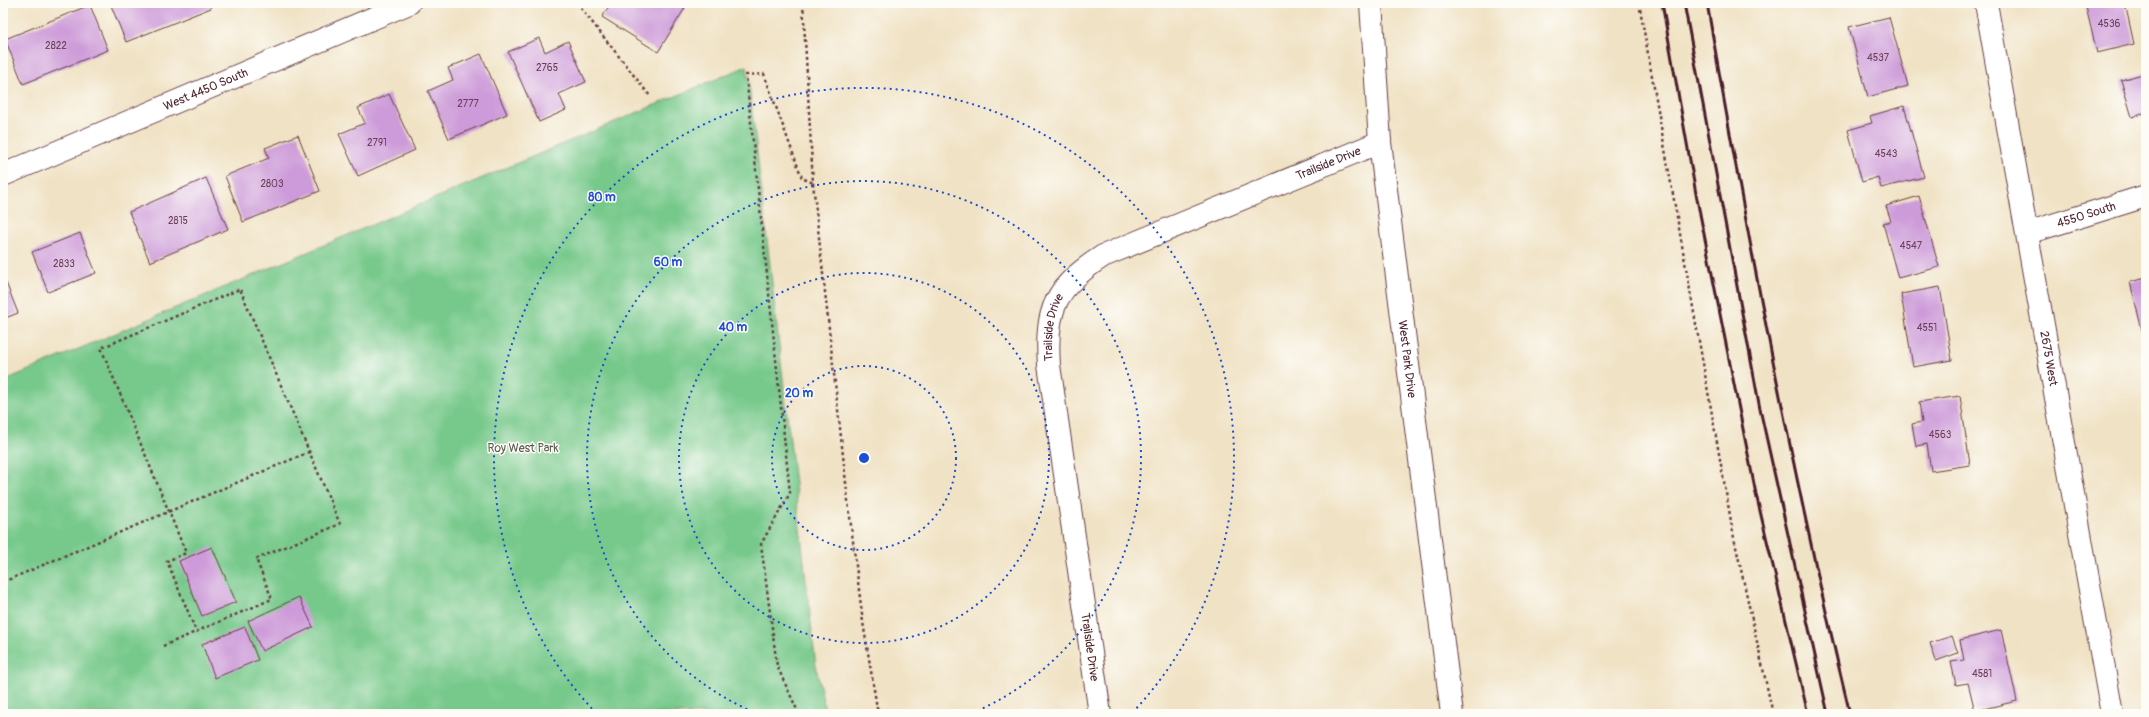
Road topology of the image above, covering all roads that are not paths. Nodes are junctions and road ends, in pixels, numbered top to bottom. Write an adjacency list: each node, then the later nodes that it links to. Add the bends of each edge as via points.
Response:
1 (409, 3): 5 (street, West 4450 South)
2 (1371, 3): 4 (street, West Park Drive)
3 (1986, 3): 7 (street, 2675 West)
4 (1380, 142): 8 (street, Trailside Drive, via 1103,256 1081,270 1056,301 1047,337 1049,365); 9 (street, West Park Drive)
5 (3, 175)
6 (2146, 196): 7 (street, 4550 South)
7 (2027, 233): 10 (street, 2675 West)
8 (1100, 714)
9 (1452, 714)
10 (2112, 714)

